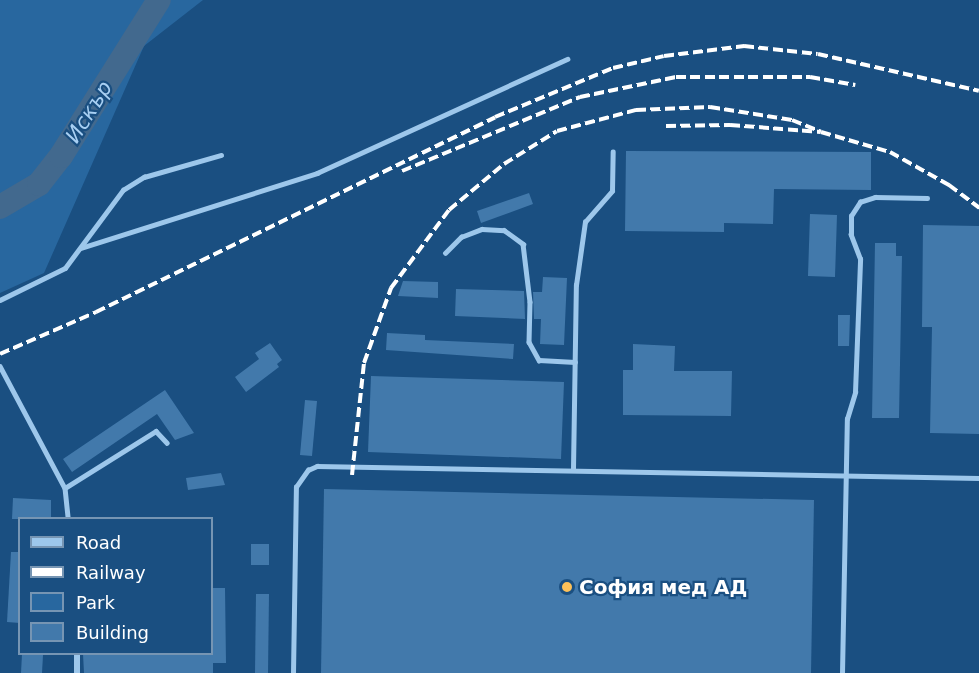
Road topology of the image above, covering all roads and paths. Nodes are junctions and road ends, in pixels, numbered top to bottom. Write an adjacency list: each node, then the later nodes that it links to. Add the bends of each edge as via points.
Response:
1 (567, 59): 5 (lane, via 317,173)
2 (613, 152): 8 (lane, via 612,191 585,222 576,285)
3 (221, 155): 5 (lane, via 144,177 123,190)
4 (927, 198): 12 (lane, via 875,196 860,202 852,216 851,235 860,260 855,392 847,419)
5 (81, 248): 7 (lane, via 65,268)
6 (445, 253): 8 (lane, via 461,237 482,229 504,230 523,244 530,302 529,342 539,360)
7 (0, 300)
8 (575, 362): 11 (lane)
9 (0, 366): 14 (lane)
10 (167, 443): 14 (lane, via 156,431)
11 (573, 469): 12 (lane); 18 (lane, via 328,465 308,470 296,487 295,497)
12 (846, 473): 13 (lane); 19 (lane)
13 (979, 478)
14 (64, 488): 15 (lane)
15 (68, 517)
16 (77, 655): 17 (street)
17 (77, 673)
18 (293, 673)
19 (843, 673)

